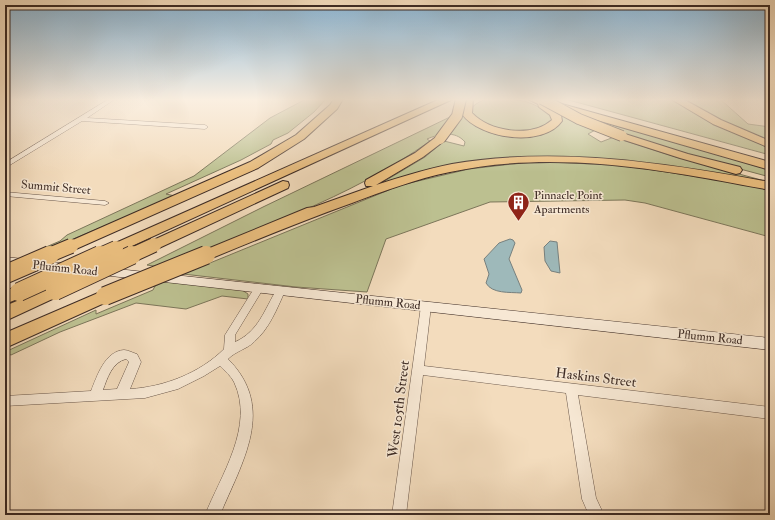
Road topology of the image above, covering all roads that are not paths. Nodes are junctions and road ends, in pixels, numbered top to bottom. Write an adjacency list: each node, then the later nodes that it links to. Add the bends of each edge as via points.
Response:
1 (75, 123): 16 (street)
2 (148, 123): 13 (street)
3 (316, 123): 23 (highway, bridge, via 300,137 254,165 71,246)
4 (395, 123): 26 (highway, bridge)
5 (416, 123): 28 (highway, bridge)
6 (453, 123): 22 (highway, bridge, via 419,155 355,191)
7 (477, 123): 8 (highway, via 508,132 529,133 547,129)
8 (555, 123)
9 (590, 123): 18 (highway, bridge, via 684,156)
10 (618, 123): 17 (highway)
11 (640, 123): 15 (highway)
12 (720, 123): 14 (highway)
13 (205, 127)
14 (770, 144)
15 (770, 159)
16 (5, 166)
17 (770, 166)
18 (770, 179)
19 (770, 186): 22 (highway, via 612,162 514,161 468,166 418,176)
20 (5, 194): 21 (street, Summit Street)
21 (105, 203)
22 (302, 216): 29 (highway, bridge, via 105,296)
23 (5, 270): 24 (main road, Pflumm Road)
24 (258, 289): 25 (main road, Pflumm Road); 31 (street, via 230,335)
25 (280, 291): 27 (main road, Pflumm Road); 31 (street, via 257,332 250,340)
26 (12, 295)
27 (426, 306): 30 (main road, Pflumm Road); 32 (street, West 105th Street)
28 (5, 314)
29 (5, 341)
30 (770, 344)
31 (225, 355): 34 (street, via 200,373 162,389 145,393); 38 (street, via 239,379 248,413 240,449)
32 (419, 370): 33 (street, Haskins Street); 39 (street, West 105th Street)
33 (571, 389): 37 (street, Haskins Street); 40 (street, via 590,499)
34 (122, 393): 35 (street); 35 (street, via 135,362 129,355 122,355 112,361)
35 (94, 395): 36 (street)
36 (5, 401)
37 (770, 414)
38 (212, 515)
39 (400, 515)
40 (597, 515)

